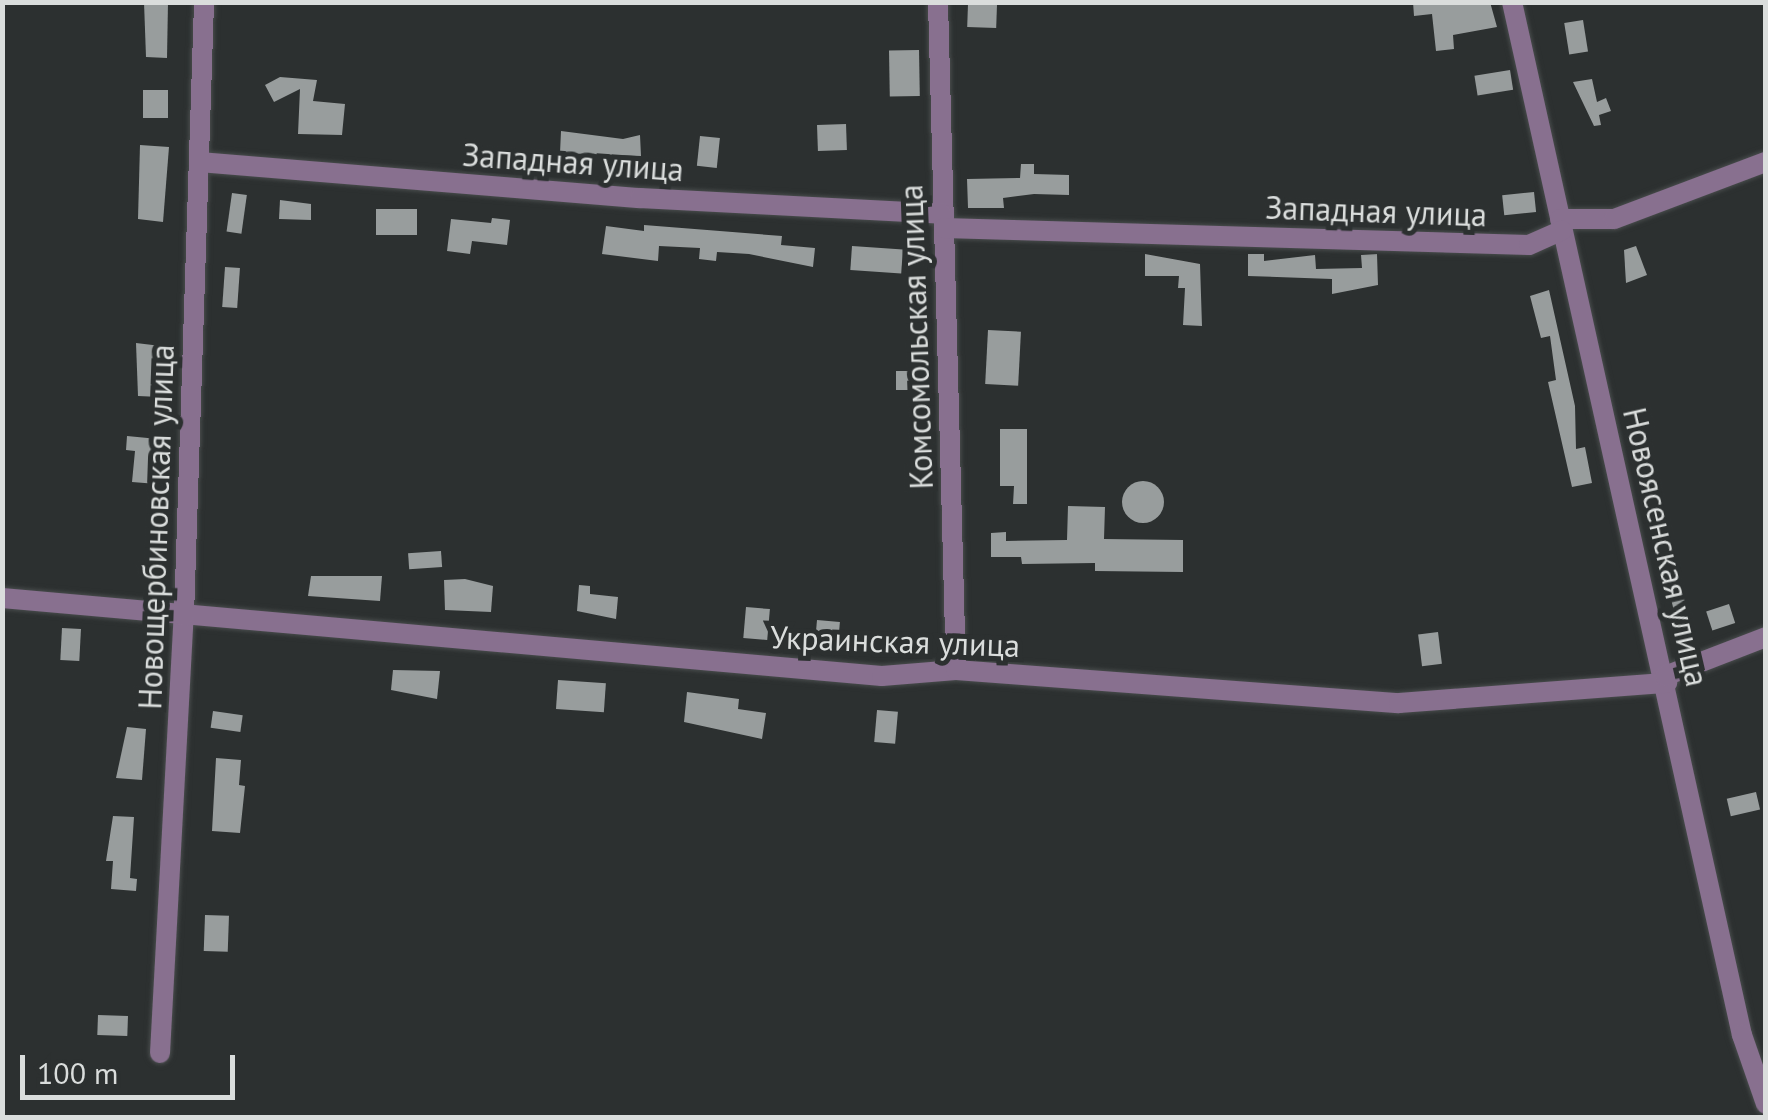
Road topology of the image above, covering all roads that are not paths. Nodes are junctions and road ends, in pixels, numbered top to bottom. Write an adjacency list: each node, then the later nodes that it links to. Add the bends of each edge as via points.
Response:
1 (204, 2): 4 (street, Новощербиновская улица)
2 (938, 2): 6 (street, Комсомольская улица)
3 (1512, 2): 7 (street, Новоясенская улица)
4 (200, 162): 6 (street, Западная улица); 9 (street, Новощербиновская улица)
5 (1766, 162): 7 (street, Западная улица, via 1614,219)
6 (943, 221): 7 (street, Западная улица, via 1528,245); 11 (street, Комсомольская улица)
7 (1561, 225): 12 (street, Новоясенская улица)
8 (2, 598): 9 (street, Украинская улица)
9 (184, 616): 11 (street, Украинская улица, via 866,675); 13 (street, Новощербиновская улица)
10 (1766, 637): 12 (street, Украинская улица)
11 (956, 670): 12 (street, Украинская улица, via 1399,703)
12 (1666, 680): 14 (street, Новоясенская улица, via 1742,1035)
13 (160, 1053)
14 (1766, 1104)

